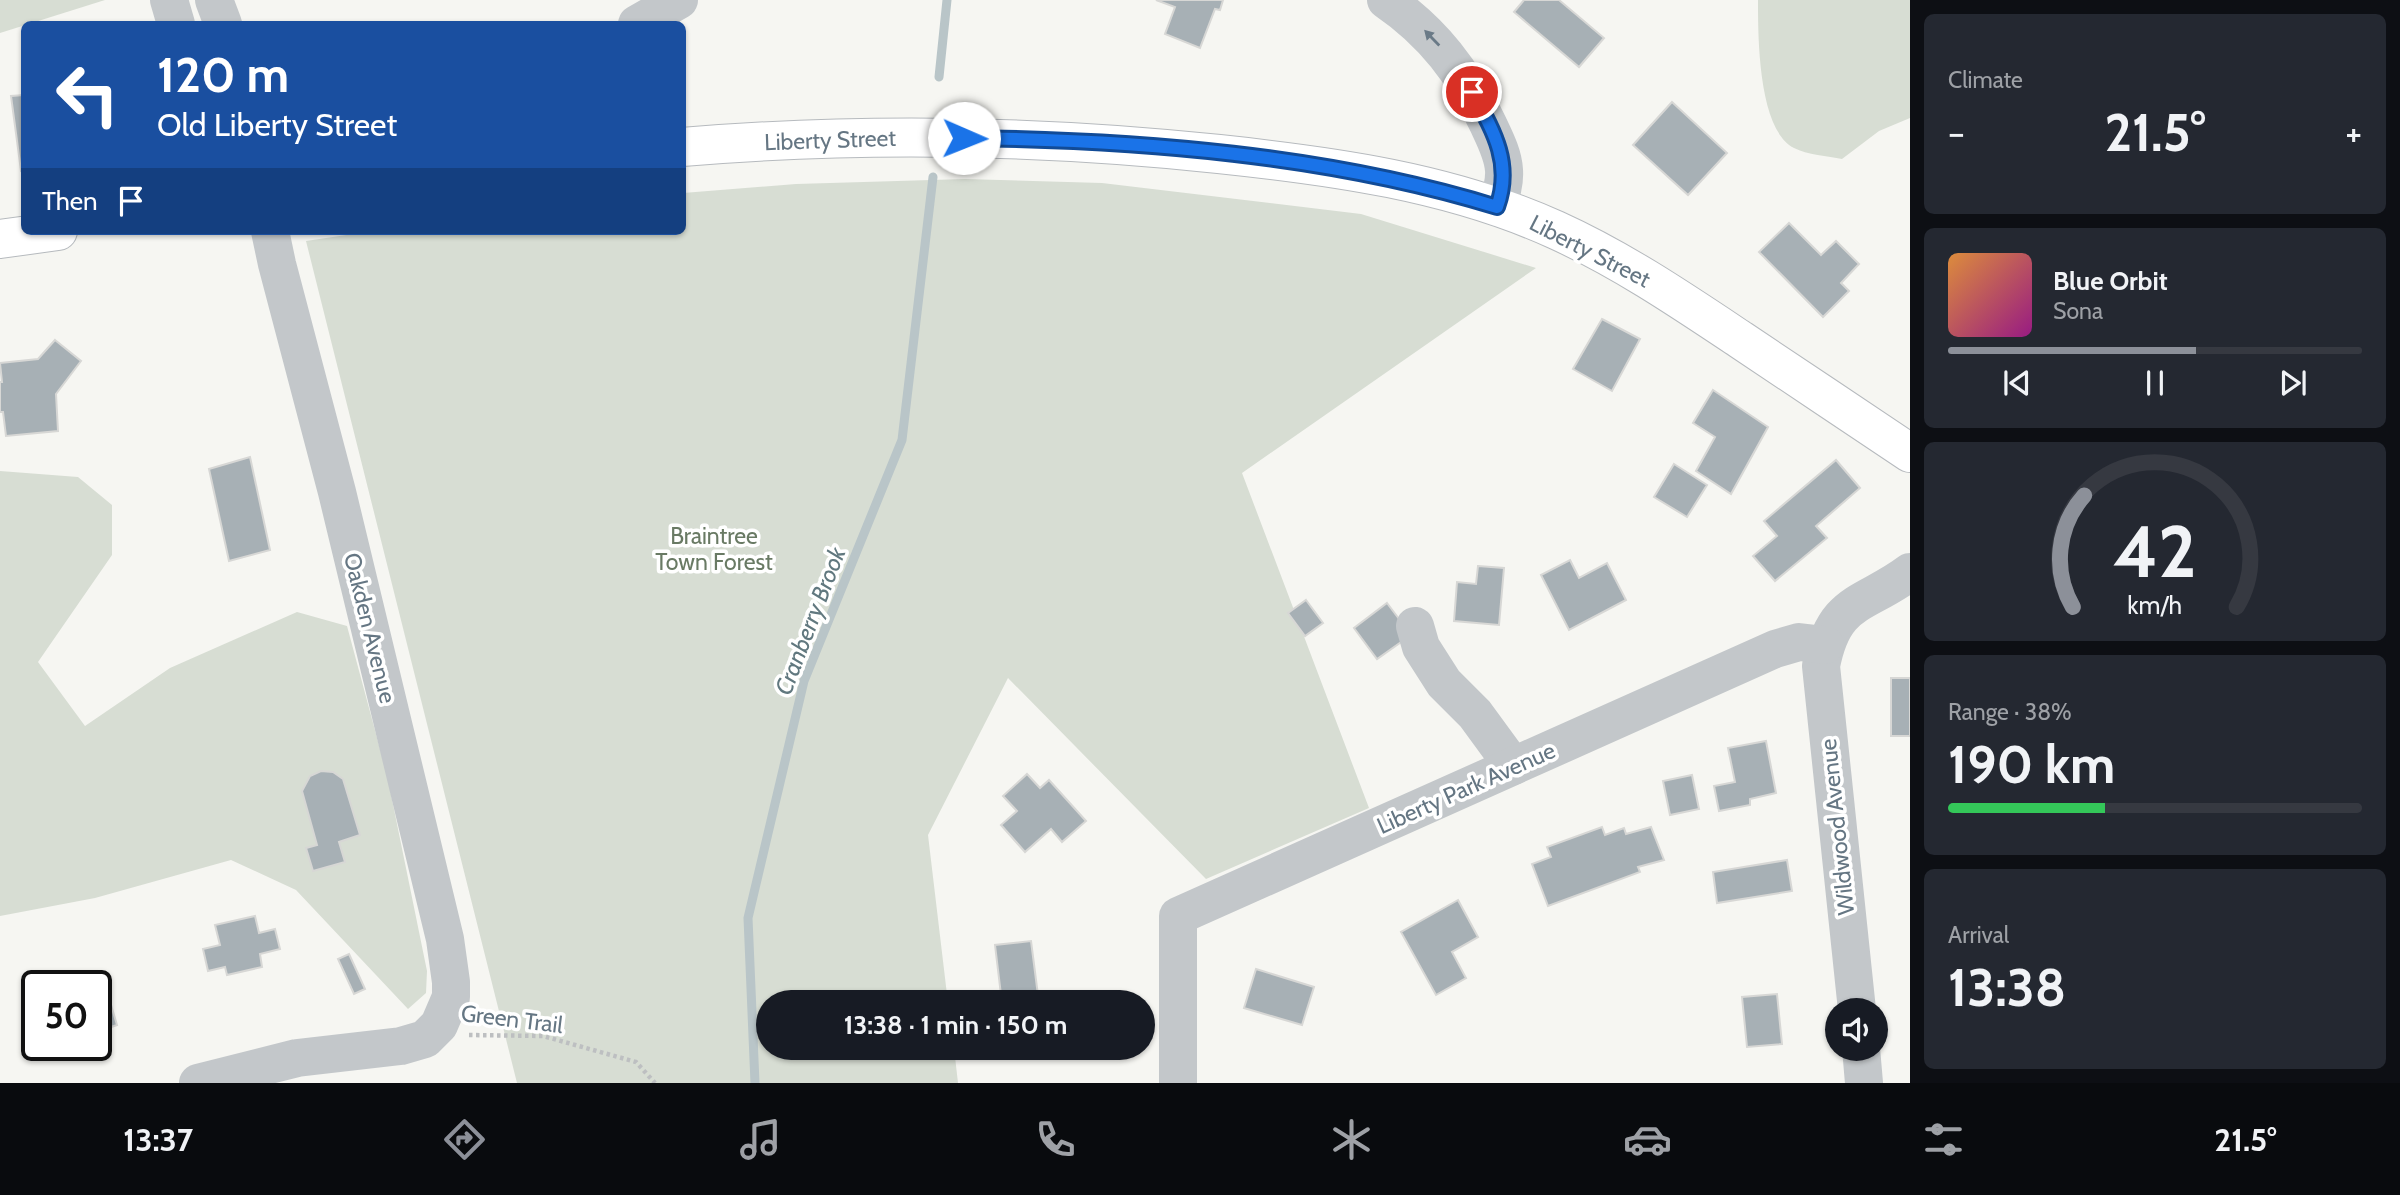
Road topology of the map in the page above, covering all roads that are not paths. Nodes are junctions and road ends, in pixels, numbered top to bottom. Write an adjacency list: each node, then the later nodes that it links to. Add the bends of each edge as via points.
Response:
1 (169, 0): 5 (street)
2 (214, 0): 6 (street)
3 (679, 0): 7 (street)
4 (1386, 0): 9 (street, one-way to 4, via 1504,168 1479,106 1447,54)
5 (175, 21)
6 (222, 21)
7 (641, 21)
8 (686, 147): 9 (main road, Liberty Street, via 878,137 1103,143 1327,167)
9 (1497, 207): 13 (main road, Liberty Street, via 1583,243 1662,287)
10 (29, 235): 12 (main road)
11 (271, 235): 20 (street, Oakden Avenue, via 445,939 451,997 434,1033 413,1043 297,1058)
12 (0, 239)
13 (1910, 453)
14 (1903, 578): 16 (street, via 1854,605)
15 (1415, 626): 17 (street, via 1421,648 1444,683 1475,713)
16 (1825, 645): 17 (street, Liberty Park Avenue, via 1798,642 1775,649); 18 (street, Wildwood Avenue, via 1821,680)
17 (1513, 766): 21 (street, Liberty Park Avenue, via 1178,916)
18 (1856, 998)
19 (1862, 1061): 22 (street)
20 (198, 1083)
21 (1178, 1083)
22 (1864, 1083)

